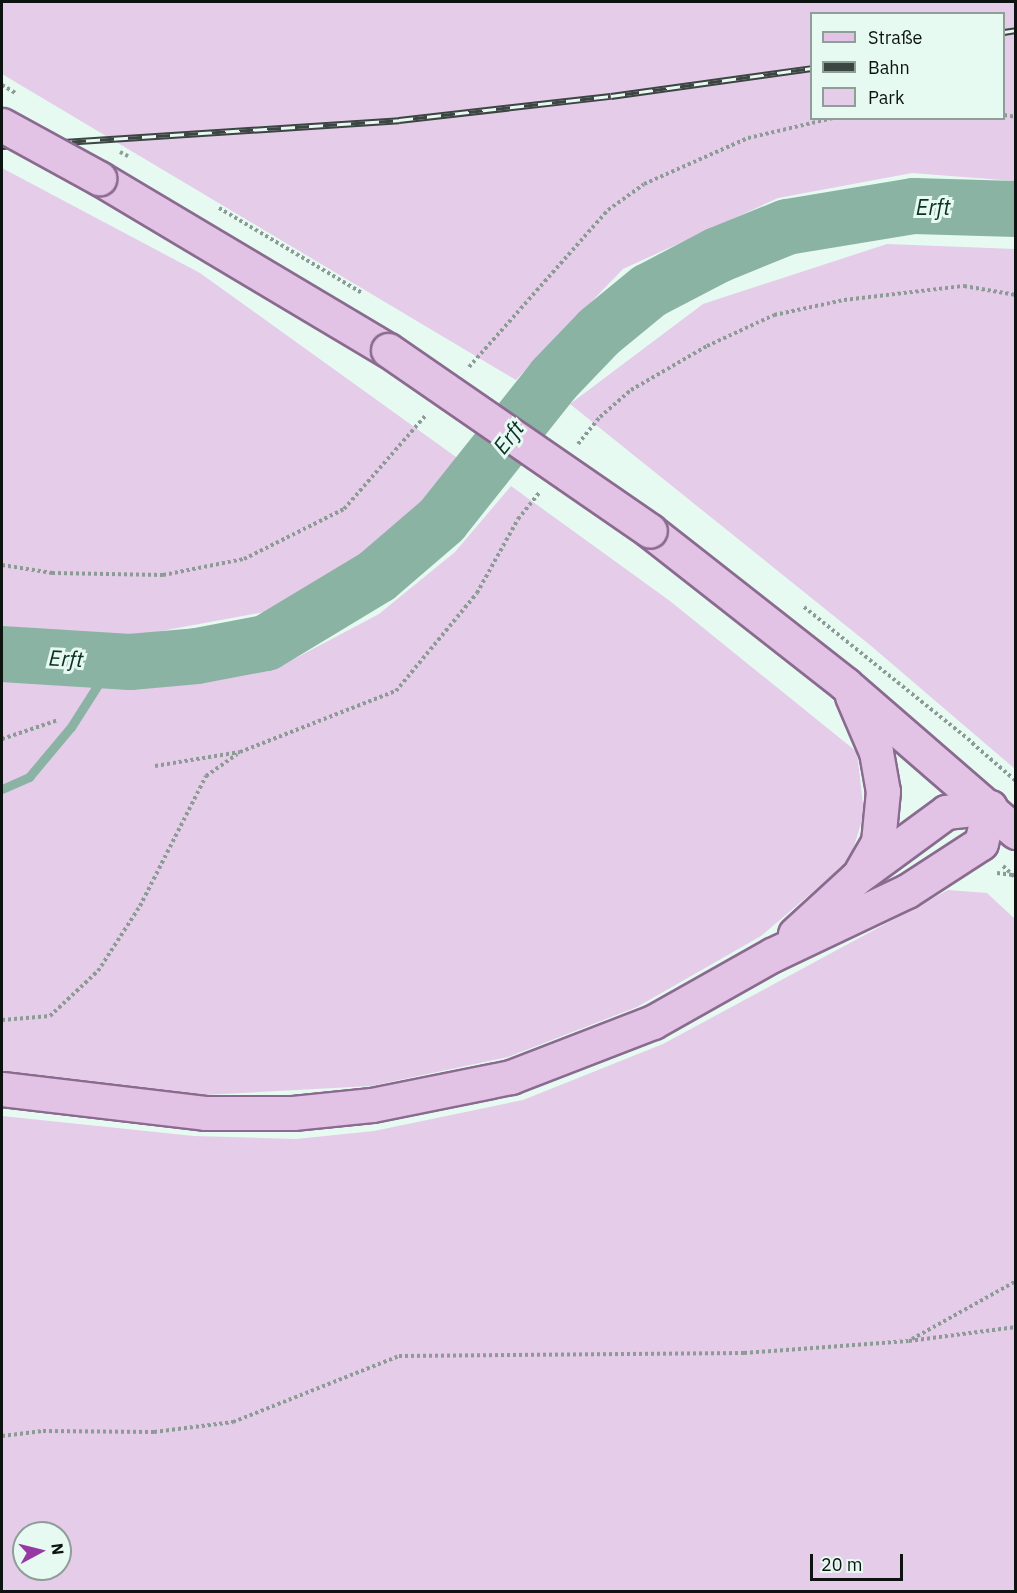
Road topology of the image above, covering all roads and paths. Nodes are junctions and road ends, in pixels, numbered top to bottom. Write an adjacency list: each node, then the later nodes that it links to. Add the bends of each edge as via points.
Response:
1 (2, 125): 2 (main road, bridge, via 99,178 388,350 650,531)
2 (845, 684): 6 (main road); 8 (main road, via 869,734 883,791 878,842)
3 (58, 720): 4 (path)
4 (2, 739)
5 (240, 752): 10 (path, via 206,776 140,906 98,971 50,1016)
6 (990, 807): 7 (main road); 8 (main road, via 946,812); 9 (main road, via 981,843 908,891)
7 (1016, 832)
8 (856, 878): 9 (main road)
9 (771, 955): 11 (main road, via 653,1022 511,1077 372,1105 293,1113 205,1113)
10 (2, 1020)
11 (2, 1089)
12 (1016, 1281): 14 (path)
13 (1016, 1328): 14 (path)
14 (909, 1341): 15 (path, via 744,1353 399,1356 234,1422 154,1432 43,1431)
15 (2, 1436)

